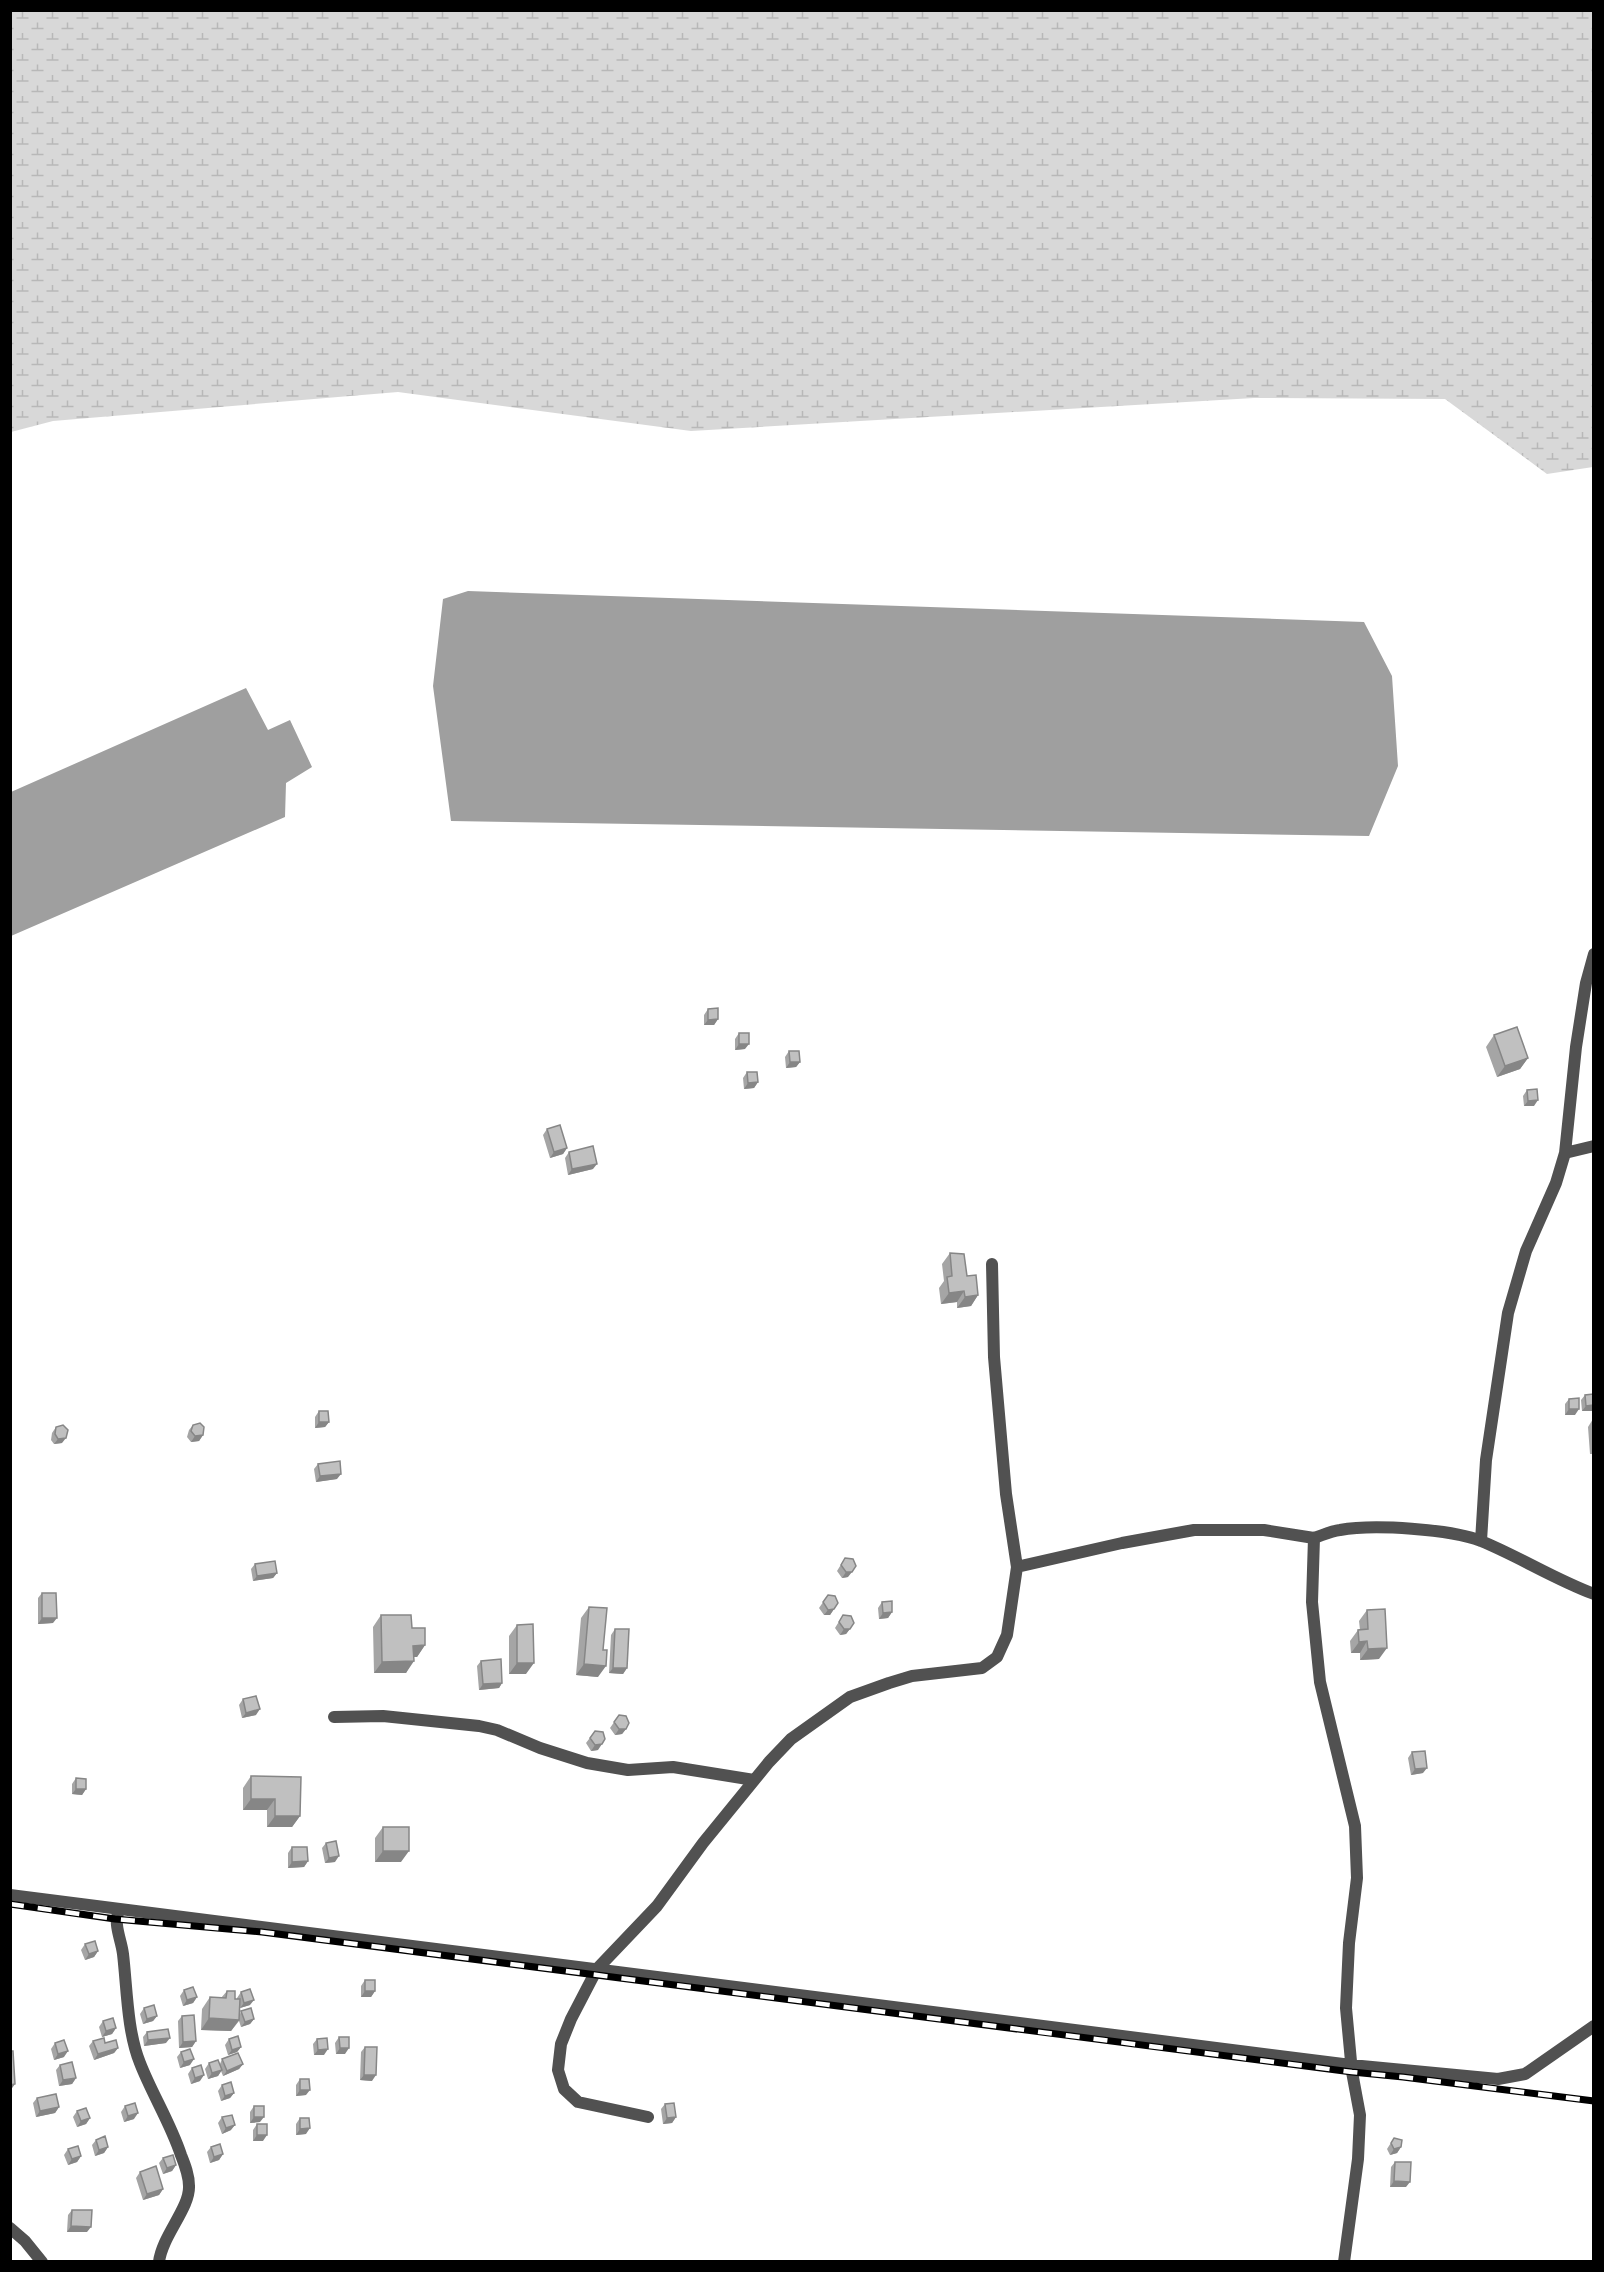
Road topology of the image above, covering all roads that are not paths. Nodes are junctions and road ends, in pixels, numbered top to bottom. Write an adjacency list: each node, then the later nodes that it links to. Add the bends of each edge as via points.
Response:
1 (1593, 954): 3 (street, via 1576,1047)
2 (1593, 1146): 3 (street)
3 (1564, 1153): 6 (street, via 1556,1183 1526,1251 1508,1312 1486,1460)
4 (992, 1264): 7 (street, via 994,1357)
5 (1314, 1538): 6 (street, via 1340,1530 1374,1528 1458,1534); 7 (street, via 1264,1530 1194,1530); 15 (street, via 1312,1602 1320,1682 1355,1826 1357,1878 1346,2008)
6 (1480, 1541): 8 (street)
7 (1017, 1567): 10 (street, via 1007,1635 998,1658 982,1668 912,1676 850,1697 791,1739)
8 (1593, 1594)
9 (334, 1717): 10 (street, via 383,1716 479,1726 586,1763 628,1770 673,1767)
10 (754, 1780): 13 (street, via 657,1906)
11 (10, 1895): 12 (street)
12 (119, 1910): 13 (street); 19 (street, via 115,1919 134,2040 140,2062 172,2127 190,2188 160,2249)
13 (597, 1969): 15 (street); 16 (street, via 561,2044 558,2070 564,2090 578,2102)
14 (1593, 2026): 15 (street, via 1525,2074 1498,2079)
15 (1351, 2065): 20 (street, via 1360,2115)
16 (648, 2117)
17 (10, 2228): 18 (street)
18 (42, 2262)
19 (159, 2262)
20 (1344, 2262)

